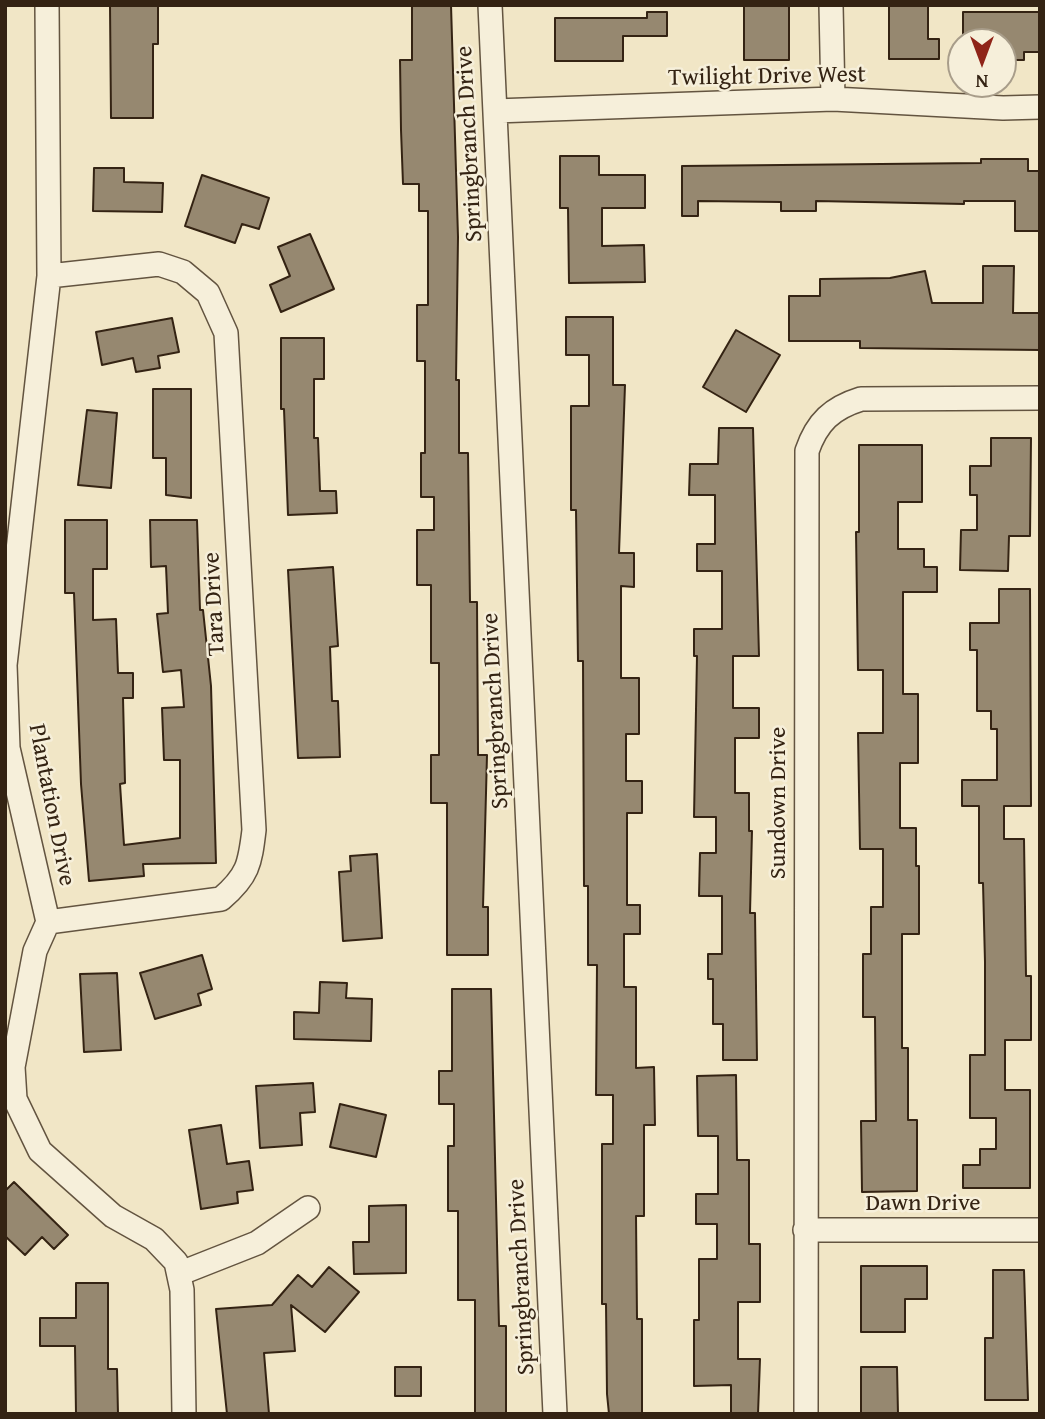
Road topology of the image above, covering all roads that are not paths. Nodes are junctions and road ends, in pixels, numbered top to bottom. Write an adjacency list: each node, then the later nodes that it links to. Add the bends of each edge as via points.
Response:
1 (47, 5): 7 (street, Plantation Drive)
2 (490, 5): 6 (street, Springbranch Drive)
3 (831, 5): 4 (street)
4 (834, 99): 5 (street, Twilight Drive West); 6 (street, Twilight Drive West)
5 (1040, 107)
6 (495, 111): 16 (street, Springbranch Drive)
7 (49, 276): 9 (street, Plantation Drive, via 5,665 8,748); 9 (street, Tara Drive, via 159,264 183,272 208,293 226,333 254,830 250,865 221,899)
8 (1040, 398): 12 (street, Sundown Drive, via 861,399 825,416 807,451)
9 (48, 922): 10 (street, Plantation Drive, via 34,951)
10 (9, 1069): 14 (street, Plantation Drive, via 15,1099 40,1151 113,1216 154,1239)
11 (308, 1208): 14 (street, via 257,1243)
12 (805, 1230): 13 (street, Dawn Drive); 17 (street, Sundown Drive)
13 (1040, 1230)
14 (181, 1273): 15 (street)
15 (184, 1414)
16 (555, 1414)
17 (806, 1414)

